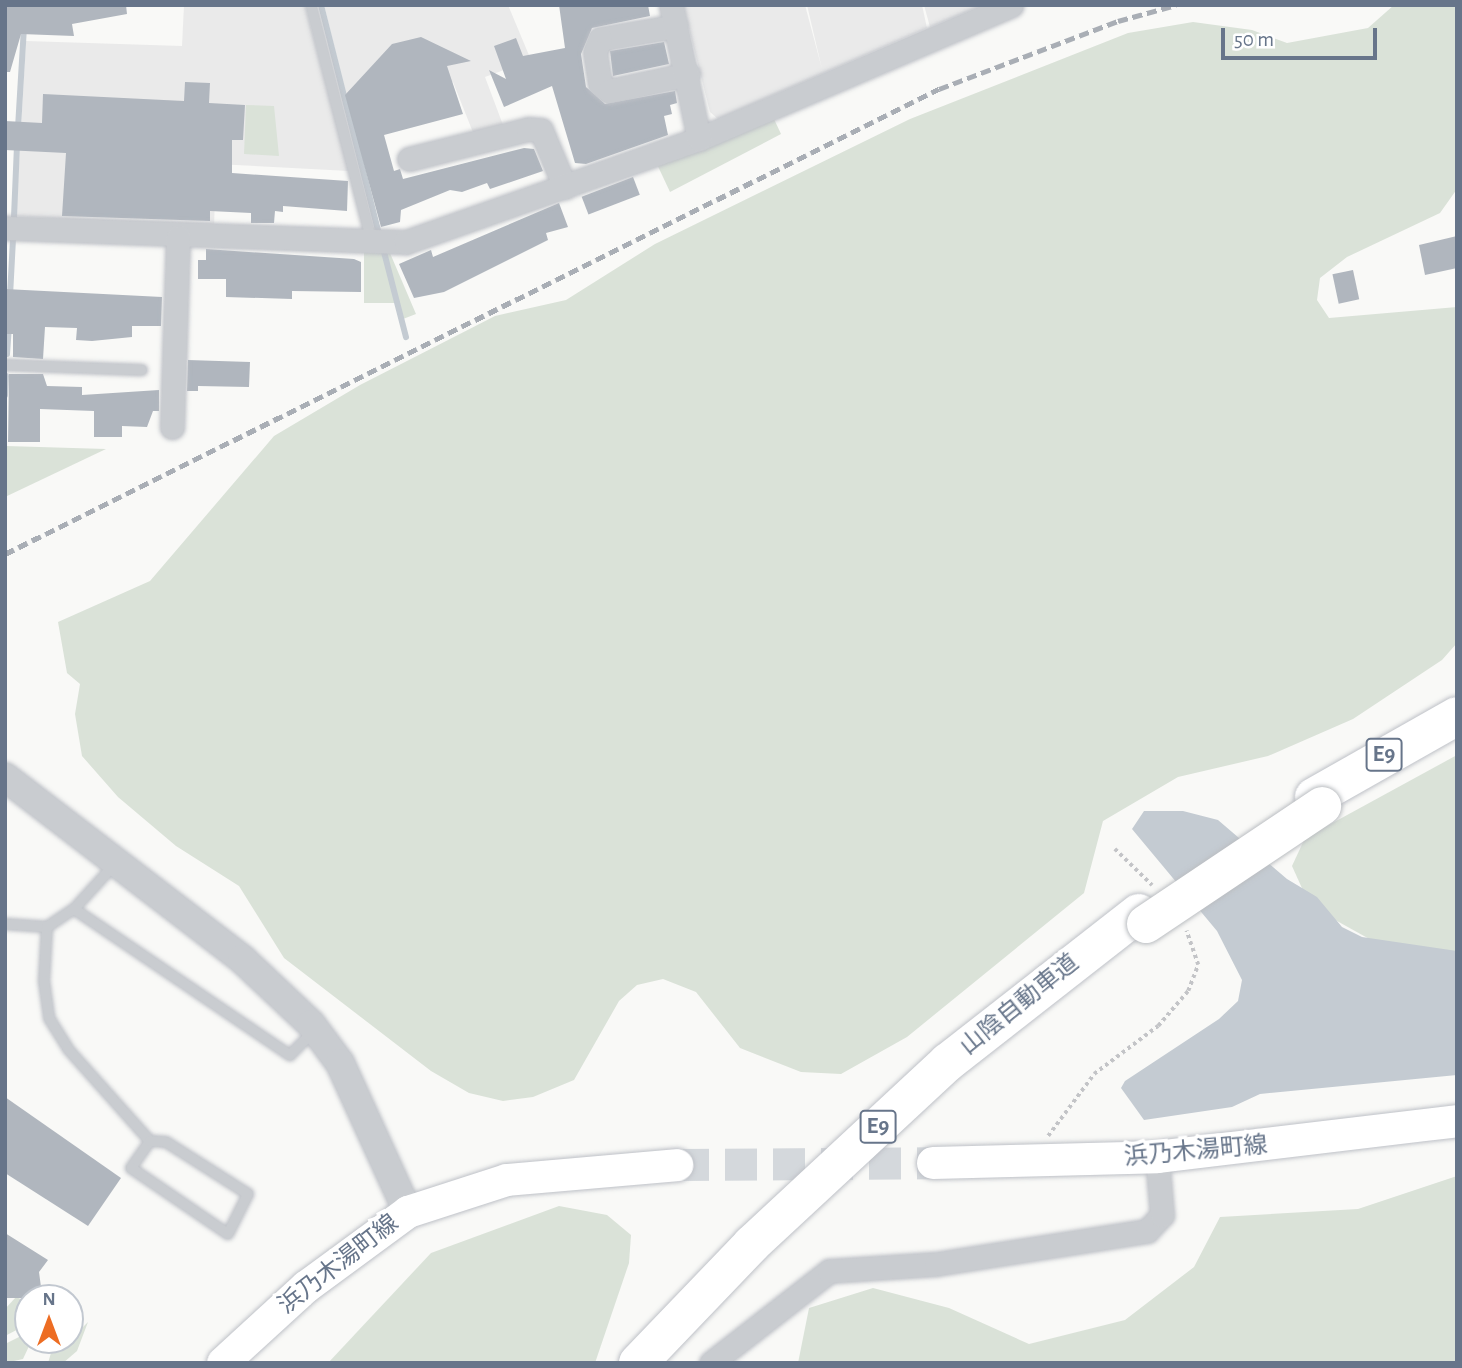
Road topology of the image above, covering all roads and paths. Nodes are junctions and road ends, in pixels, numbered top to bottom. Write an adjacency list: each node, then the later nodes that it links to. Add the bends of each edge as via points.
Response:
1 (311, 5): 10 (lane)
2 (1012, 5): 5 (street)
3 (674, 15): 4 (street); 4 (street, via 600,39 595,52 600,84 609,91)
4 (688, 74): 5 (street)
5 (699, 139): 7 (street)
6 (409, 159): 7 (street, via 527,129 541,130)
7 (565, 187): 10 (street, via 406,242)
8 (5, 228): 9 (street)
9 (178, 237): 10 (street); 13 (street)
10 (372, 242)
11 (5, 365): 12 (lane)
12 (142, 370)
13 (172, 427)
14 (1457, 716): 17 (highway, 山陰自動車道 / E9)
15 (1457, 729): 17 (highway, 山陰自動車道 / E9)
16 (5, 777): 19 (street)
17 (1318, 801): 21 (highway, 山陰自動車道 / E9)
18 (1115, 849): 21 (path)
19 (115, 864): 20 (lane); 24 (street, via 242,959)
20 (75, 909): 23 (lane); 24 (lane, via 290,1055)
21 (1155, 913): 29 (path, via 1196,954 1194,982 1158,1026 1094,1074 1049,1134); 33 (highway, 山陰自動車道 / E9, via 948,1062 752,1244); 34 (highway, 山陰自動車道 / E9, via 958,1072 761,1252)
22 (5, 924): 23 (lane)
23 (47, 927): 26 (lane, via 44,998 54,1029)
24 (315, 1030): 31 (street, via 340,1063 375,1131)
25 (1457, 1121): 27 (main road, 浜乃木湯町線)
26 (150, 1141): 26 (lane, via 131,1168 228,1234 248,1194 166,1142)
27 (1157, 1157): 29 (main road, 浜乃木湯町線); 35 (street, via 1162,1215 1147,1231 936,1264 829,1271)
28 (933, 1163): 29 (main road, 浜乃木湯町線)
29 (1047, 1163)
30 (677, 1165): 31 (main road, 浜乃木湯町線, via 507,1180)
31 (408, 1212): 32 (main road, 浜乃木湯町線, via 306,1287)
32 (223, 1363)
33 (638, 1363)
34 (655, 1363)
35 (711, 1363)

